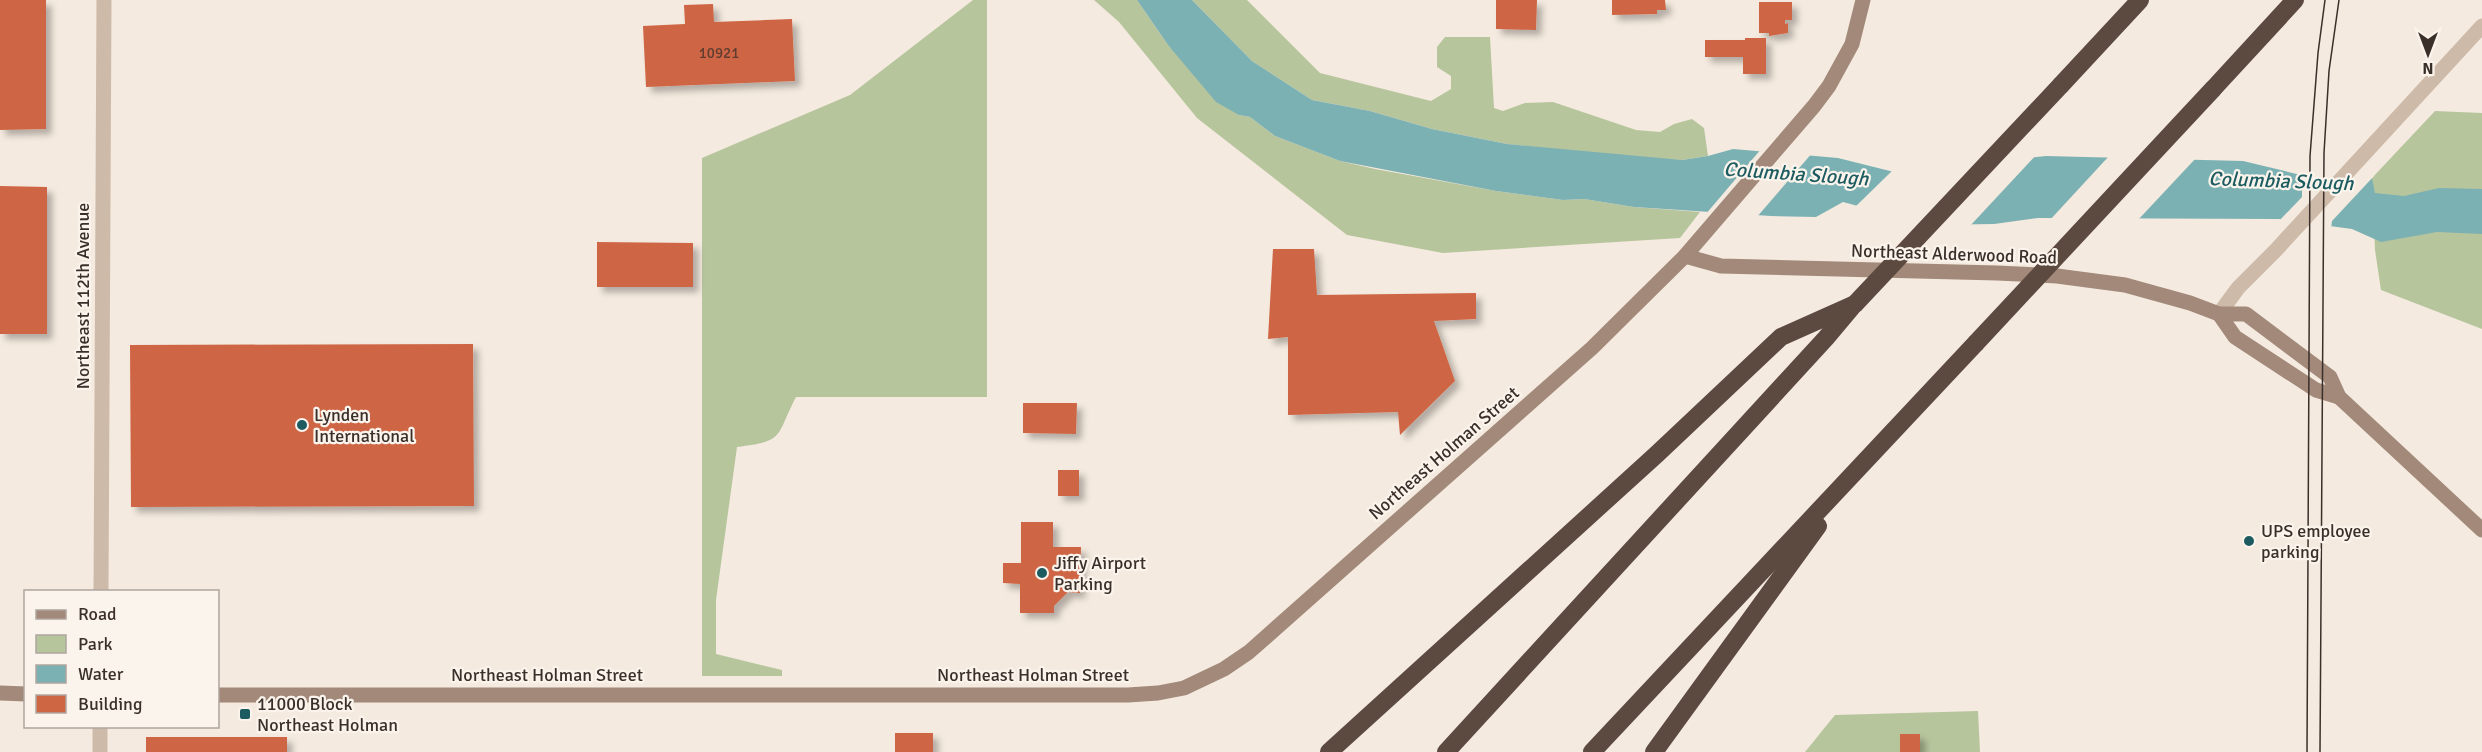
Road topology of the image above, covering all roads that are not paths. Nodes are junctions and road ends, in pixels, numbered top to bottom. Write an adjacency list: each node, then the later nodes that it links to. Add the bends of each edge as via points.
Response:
1 (104, 0): 12 (street, Northeast 112th Avenue)
2 (1863, 0): 6 (street, Northeast Holman Street, via 1852,44 1814,106)
3 (2140, 0): 7 (highway, bridge)
4 (2295, 0): 10 (highway, bridge)
5 (2482, 26): 8 (street, via 2238,288)
6 (1685, 256): 8 (street, Northeast Alderwood Road, via 1721,266 1997,273 2104,281 2156,292); 15 (street, Northeast Holman Street, via 1592,348 1277,628 1224,669 1178,689 1128,695)
7 (1855, 304): 18 (highway, via 1781,337); 19 (highway)
8 (2219, 315): 9 (street, Northeast Alderwood Road, via 2235,337 2316,390); 9 (street, Northeast Alderwood Road, via 2246,314 2269,329 2330,377)
9 (2339, 397): 11 (street, Northeast Alderwood Road)
10 (1861, 466): 20 (highway); 21 (highway)
11 (2482, 530)
12 (100, 590)
13 (0, 693): 14 (street)
14 (24, 694)
15 (219, 695)
16 (100, 728): 17 (street)
17 (100, 752)
18 (1329, 752)
19 (1446, 752)
20 (1592, 752)
21 (1654, 752)

